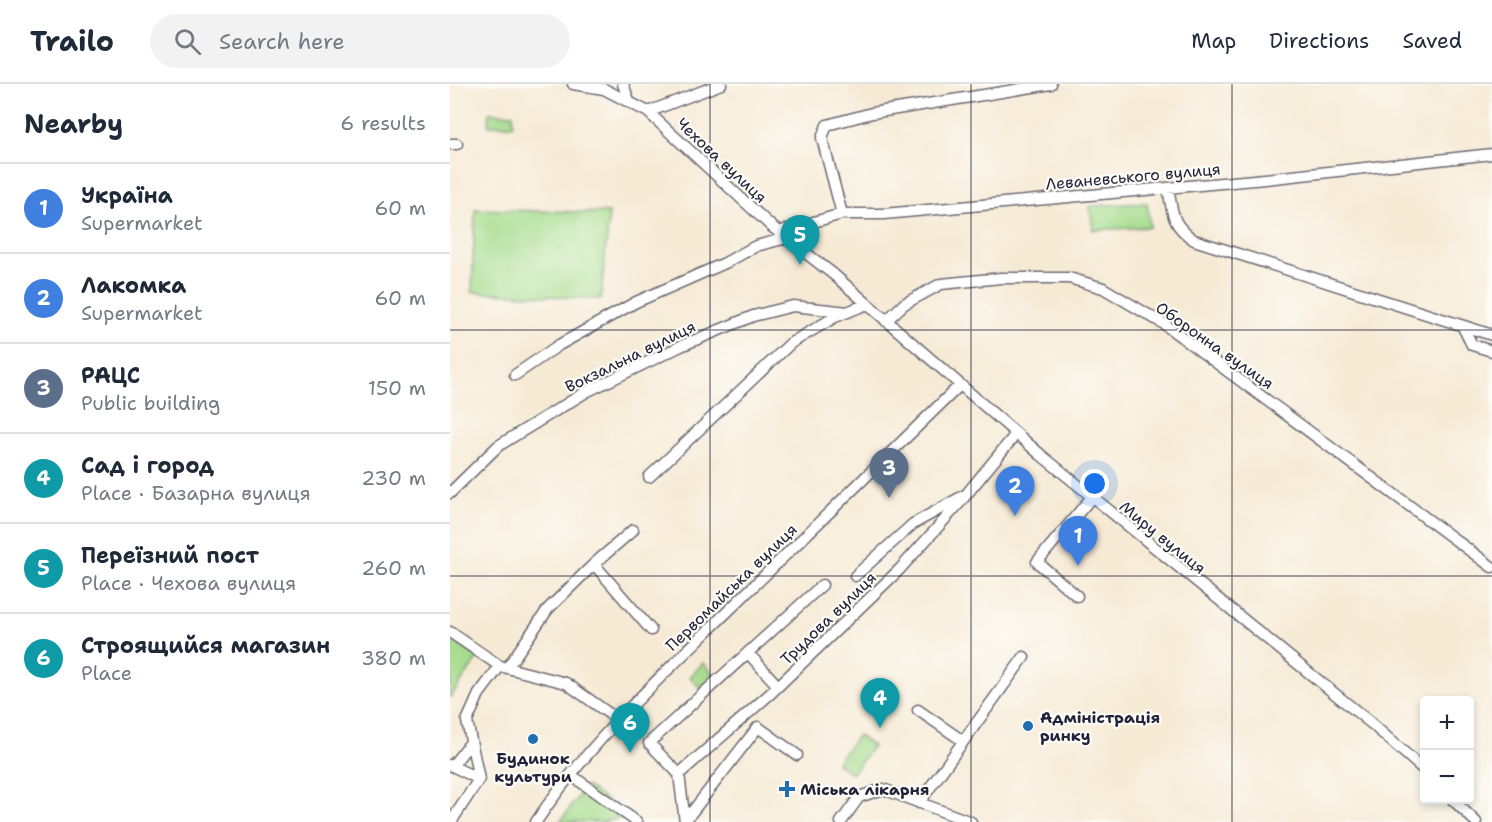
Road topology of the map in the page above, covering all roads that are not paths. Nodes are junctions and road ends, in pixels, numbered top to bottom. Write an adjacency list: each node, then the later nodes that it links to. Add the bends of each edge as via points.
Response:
1 (573, 84): 5 (street, Чехова вулиця, via 604,90)
2 (623, 84): 5 (street)
3 (721, 84): 6 (street)
4 (1051, 84): 9 (street, via 872,113 827,125 822,138)
5 (629, 101): 6 (street, Чехова вулиця)
6 (648, 112): 10 (street, Чехова вулиця)
7 (1492, 154): 8 (street, Леваневського вулиця)
8 (1168, 188): 9 (street, Леваневського вулиця, via 884,214); 15 (street, via 1179,230 1194,240)
9 (842, 214): 10 (street, Леваневського вулиця)
10 (782, 235): 11 (street, Чехова вулиця); 18 (street, Леваневського вулиця, via 636,302 567,340)
11 (833, 274): 12 (street, Миру вулиця)
12 (867, 304): 13 (street); 14 (street, Миру вулиця)
13 (848, 312): 21 (street, via 791,343); 22 (street, Вокзальна вулиця, via 793,306 753,316 681,346 586,392 498,446)
14 (886, 321): 19 (street, Миру вулиця); 27 (street, Оборонна вулиця, via 904,304 941,284 1001,278 1069,278 1103,288 1164,324)
15 (1463, 327): 16 (street); 17 (street, via 1472,345)
16 (1492, 335)
17 (1492, 351)
18 (515, 375)
19 (960, 385): 20 (street, Миру вулиця); 38 (street, Первомайська вулиця)
20 (1016, 434): 23 (street, Трудова вулиця); 24 (street, Миру вулиця)
21 (648, 477)
22 (450, 493)
23 (968, 493): 28 (street, via 913,524); 36 (street, Трудова вулиця, via 899,570)
24 (1091, 498): 30 (street, via 1036,562); 43 (street, Миру вулиця)
25 (633, 530): 26 (street)
26 (594, 564): 31 (street); 35 (street, via 548,609)
27 (1492, 567)
28 (855, 576)
29 (822, 585): 33 (street)
30 (1077, 596)
31 (651, 630)
32 (450, 632): 35 (street)
33 (748, 653): 36 (street); 44 (street, via 649,743)
34 (1024, 657): 39 (street)
35 (504, 667): 38 (street, via 566,683); 40 (street, via 479,694 467,721)
36 (778, 686): 44 (street, Трудова вулиця)
37 (918, 710): 39 (street)
38 (618, 720): 45 (street, Первомайська вулиця)
39 (963, 741): 47 (street)
40 (471, 742): 42 (street); 46 (street)
41 (797, 755): 52 (street, via 758,727)
42 (451, 766): 46 (street)
43 (1420, 766)
44 (679, 774): 52 (street)
45 (571, 776): 50 (street, Первомайська вулиця); 51 (street)
46 (479, 780): 49 (street)
47 (919, 803): 53 (street, via 883,789 859,797); 54 (street)
48 (1457, 804): 55 (street)
49 (450, 822)
50 (536, 822)
51 (637, 822)
52 (685, 822)
53 (841, 822)
54 (971, 822)
55 (1476, 822)

